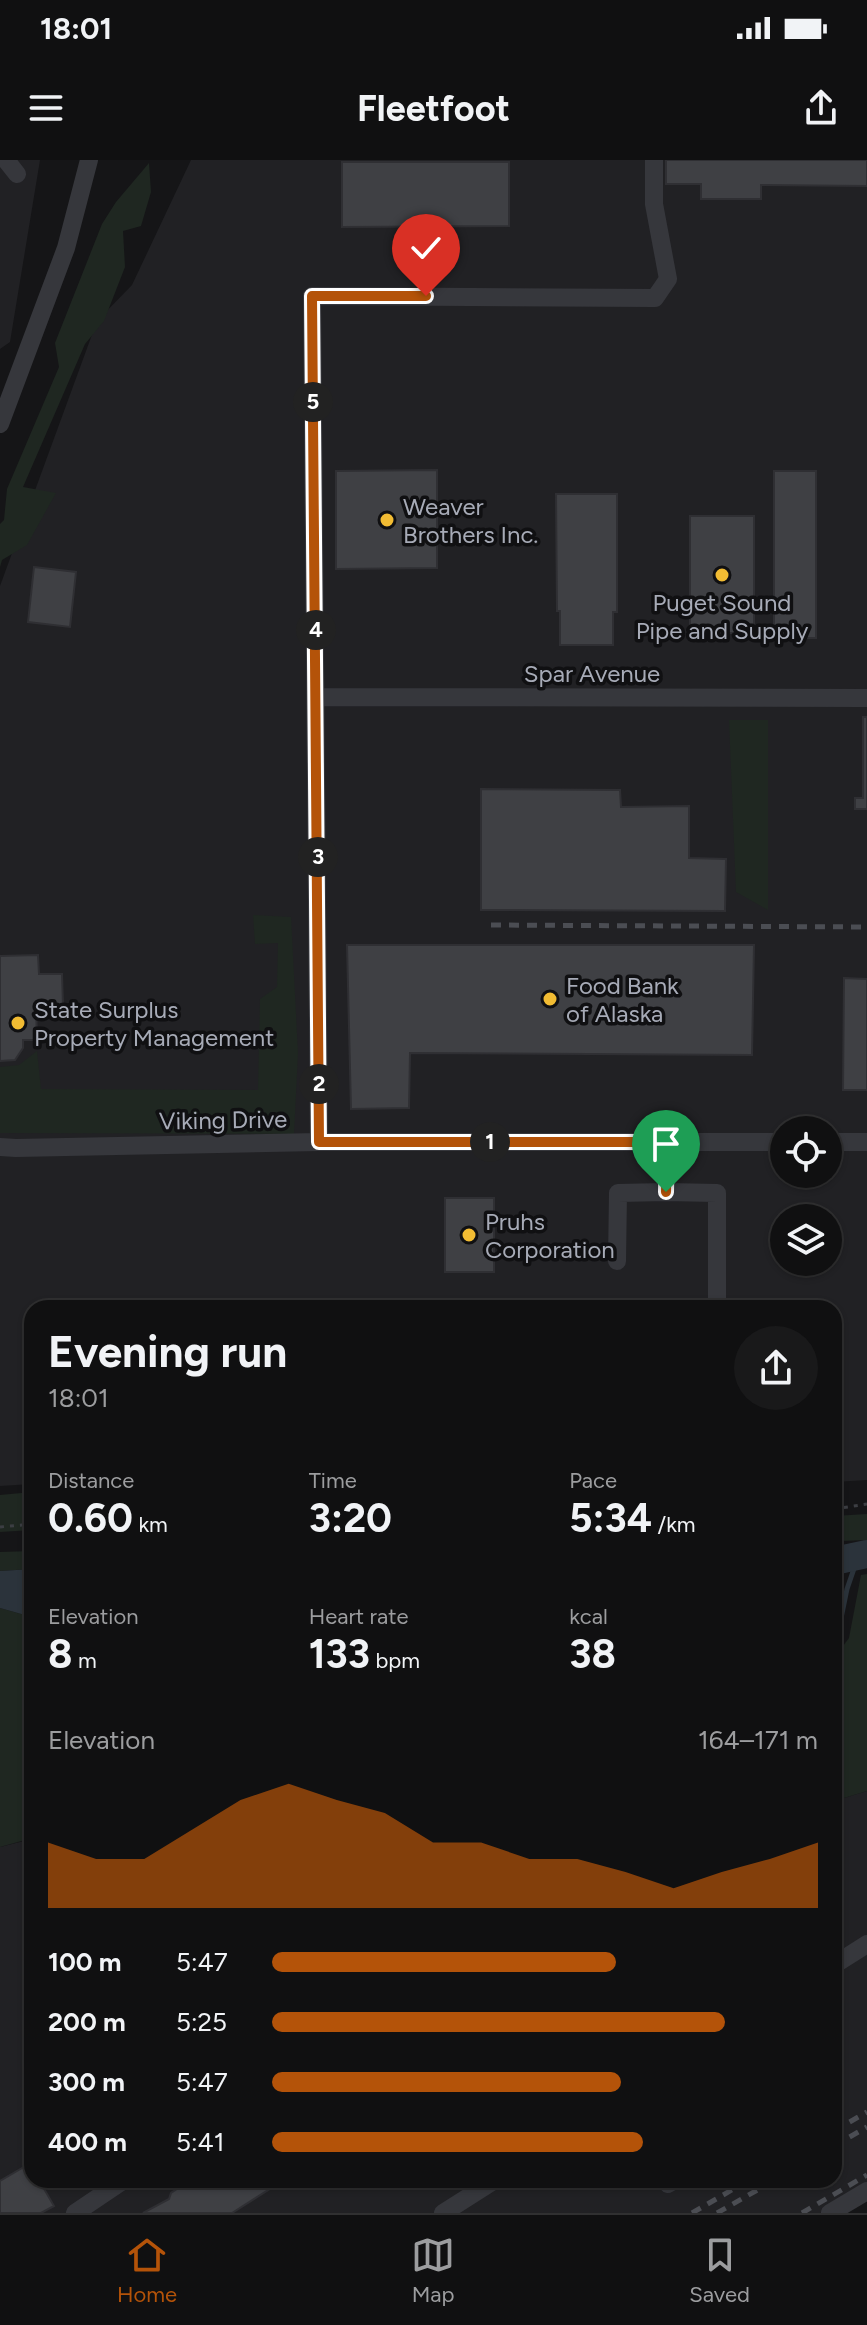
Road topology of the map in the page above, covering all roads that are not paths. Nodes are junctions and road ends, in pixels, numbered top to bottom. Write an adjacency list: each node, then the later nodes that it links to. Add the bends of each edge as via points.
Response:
1 (89, 160): 3 (street, via 66,248)
2 (654, 160): 4 (street, via 654,204 668,279 655,298 312,296)
3 (0, 424)
4 (316, 697): 5 (street, Spar Avenue); 6 (street)
5 (867, 698)
6 (319, 1142): 7 (street, Viking Drive); 11 (street, Viking Drive)
7 (667, 1142): 8 (street, Viking Drive); 12 (street)
8 (770, 1142)
9 (842, 1142): 10 (street)
10 (867, 1142)
11 (0, 1147)
12 (666, 1192): 13 (street, via 618,1193); 14 (street, via 717,1193)
13 (617, 1261)
14 (717, 1300)
15 (867, 1944): 16 (street)
16 (842, 1960)
17 (112, 2188): 20 (street)
18 (482, 2188): 21 (street)
19 (867, 2191): 22 (street)
20 (75, 2213)
21 (443, 2213)
22 (830, 2213)

